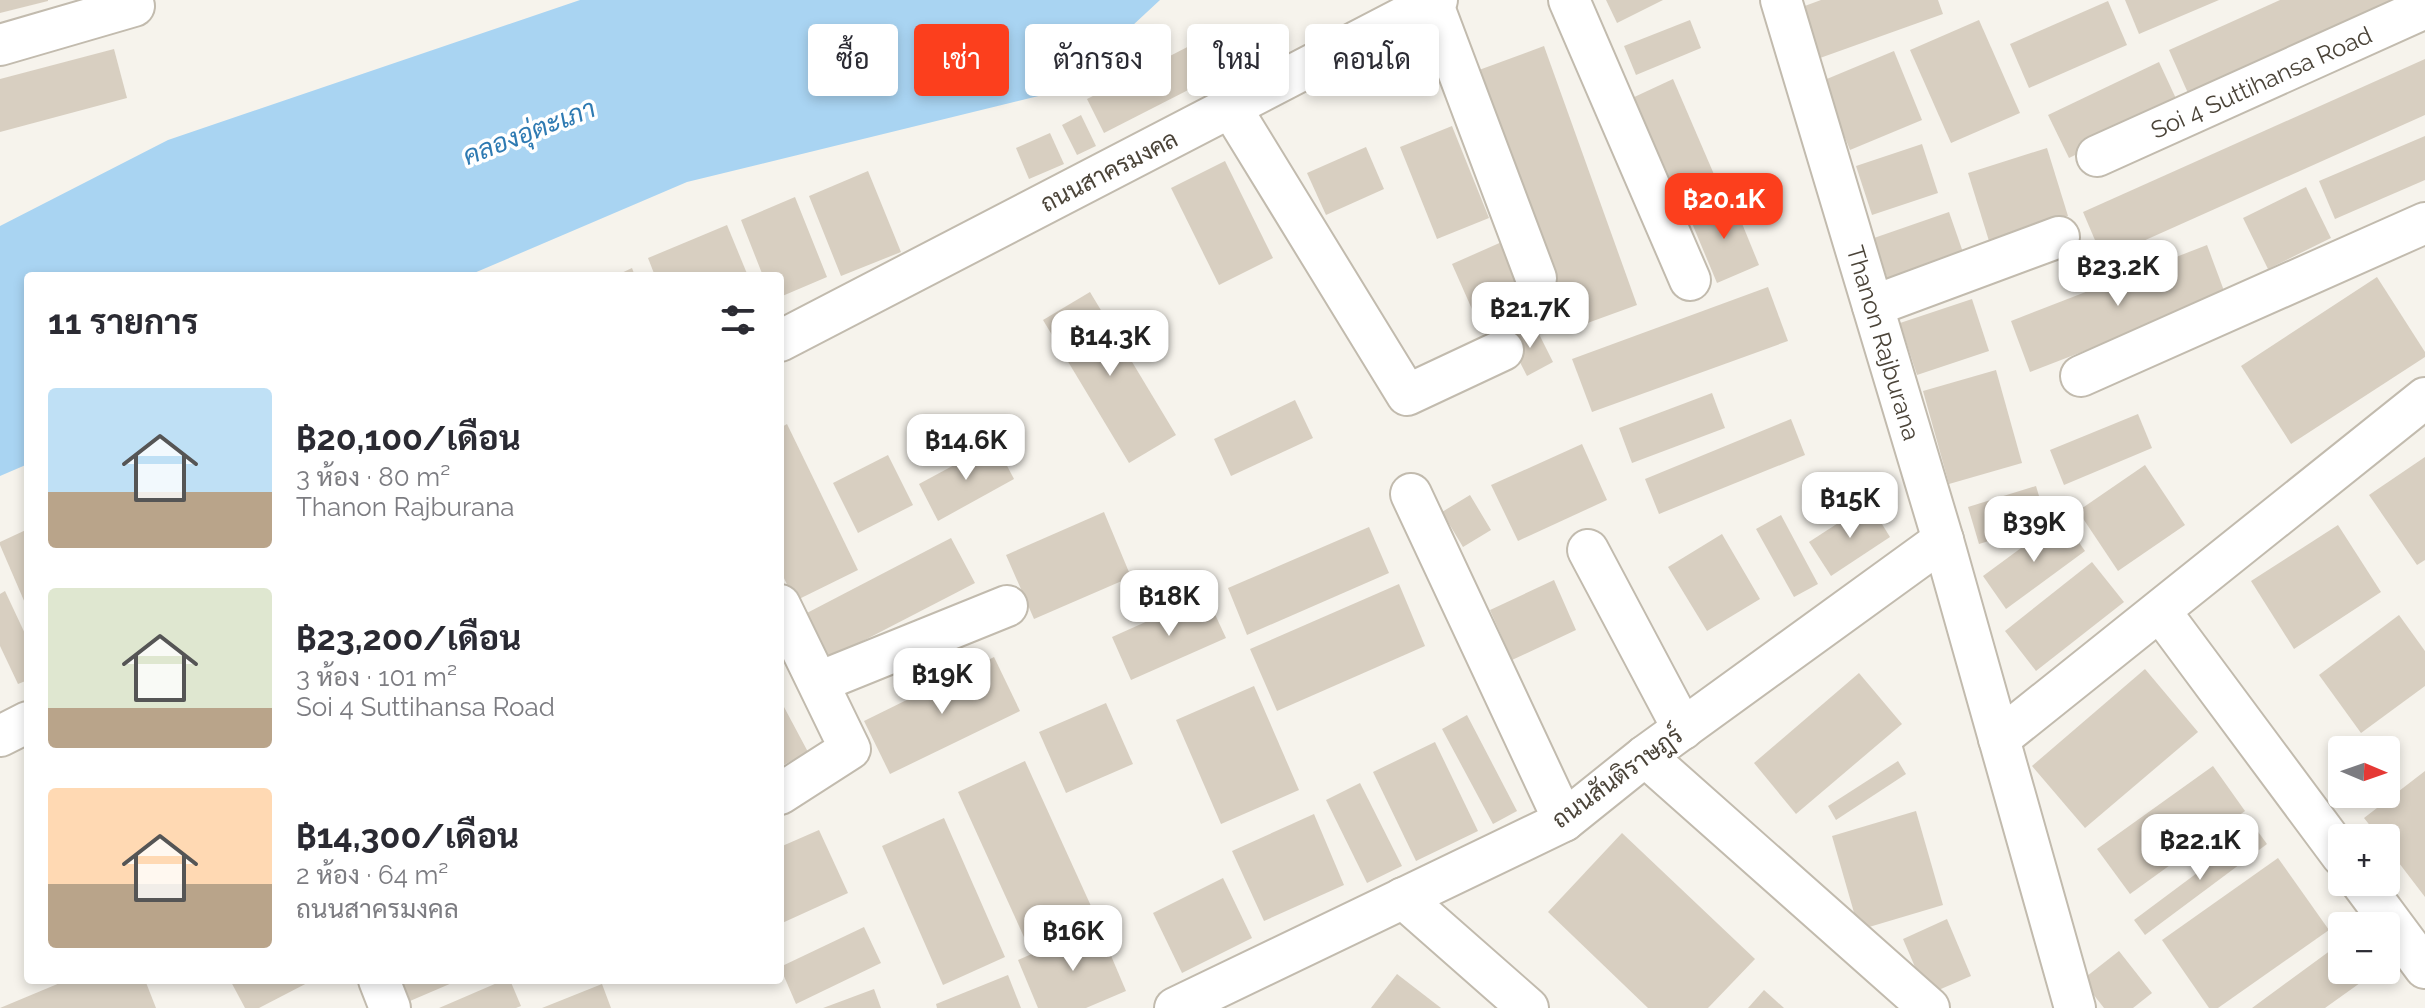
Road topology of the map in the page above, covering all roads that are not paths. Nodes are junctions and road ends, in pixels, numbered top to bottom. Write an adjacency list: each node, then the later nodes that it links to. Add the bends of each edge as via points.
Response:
1 (132, 0): 6 (street, via 134,6)
2 (1569, 0): 12 (street)
3 (1781, 0): 13 (street, Thanon Rajburana)
4 (1434, 1): 7 (street, ถนนสาครมงคล); 11 (street)
5 (2425, 8): 8 (street, Soi 4 Suttihansa Road)
6 (0, 45)
7 (1231, 108): 14 (street, ถนนสาครมงคล); 15 (street, via 1407,395)
8 (2097, 156)
9 (2425, 223): 16 (street)
10 (2059, 237): 13 (street)
11 (1536, 278)
12 (1690, 280)
13 (1873, 306): 19 (street, Thanon Rajburana)
14 (784, 339)
15 (1503, 350)
16 (2081, 376)
17 (2425, 398): 22 (street)
18 (1411, 494): 31 (street)
19 (1943, 540): 26 (street, ถนนสันติราษฎร์); 28 (street, Thanon Rajburana)
20 (1588, 550): 26 (street)
21 (1007, 606): 24 (street)
22 (2160, 611): 28 (street); 32 (street)
23 (784, 613): 24 (street)
24 (819, 682): 30 (street, via 850,749)
25 (24, 724): 27 (street)
26 (1683, 729): 29 (street, ถนนสันติราษฎร์)
27 (0, 736)
28 (1999, 739): 41 (street, Thanon Rajburana)
29 (1645, 756): 31 (street, ถนนสันติราษฎร์); 40 (street)
30 (784, 791)
31 (1564, 821): 34 (street, ถนนสันติราษฎร์)
32 (2328, 837)
33 (2371, 896): 35 (street)
34 (1403, 898): 38 (street, ถนนสันติราษฎร์); 39 (street)
35 (2425, 968)
36 (381, 984): 37 (street)
37 (390, 1008)
38 (1175, 1008)
39 (1528, 1008)
40 (1929, 1008)
41 (2075, 1008)

